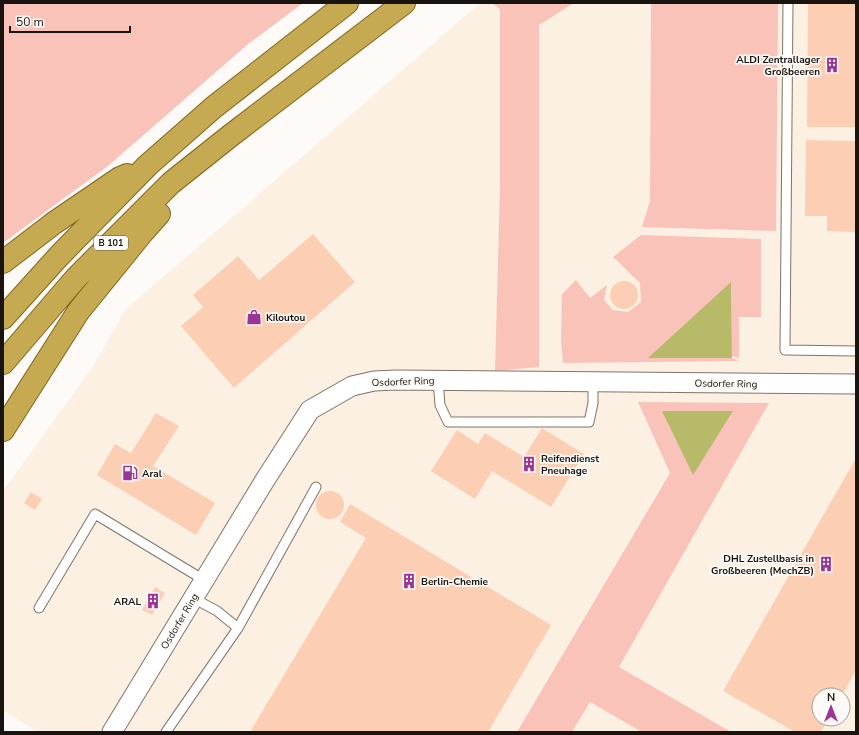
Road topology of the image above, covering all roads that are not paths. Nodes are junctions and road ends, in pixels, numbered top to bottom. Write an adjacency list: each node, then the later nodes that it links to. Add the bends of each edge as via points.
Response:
1 (347, 3): 5 (highway, B 101, via 214,107)
2 (404, 3): 4 (highway, B 101)
3 (788, 3): 8 (lane, via 785,350)
4 (230, 136): 9 (highway, B 101, via 171,183 76,278); 13 (highway, via 142,233 78,312)
5 (148, 165): 6 (highway, via 120,178); 7 (highway, B 101, via 59,256)
6 (3, 262)
7 (3, 318)
8 (856, 351)
9 (3, 362)
10 (438, 380): 11 (street, Osdorfer Ring); 11 (lane, via 440,405 448,422 589,422 593,403); 15 (street, Osdorfer Ring, via 374,381 352,386 310,410)
11 (593, 382): 12 (street, Osdorfer Ring)
12 (856, 384)
13 (3, 430)
14 (316, 487): 18 (lane)
15 (204, 580): 16 (street, Osdorfer Ring); 17 (lane, via 95,514)
16 (193, 598): 18 (lane, via 217,611); 19 (street, Osdorfer Ring)
17 (39, 608)
18 (238, 628): 20 (lane)
19 (112, 732)
20 (166, 732)

